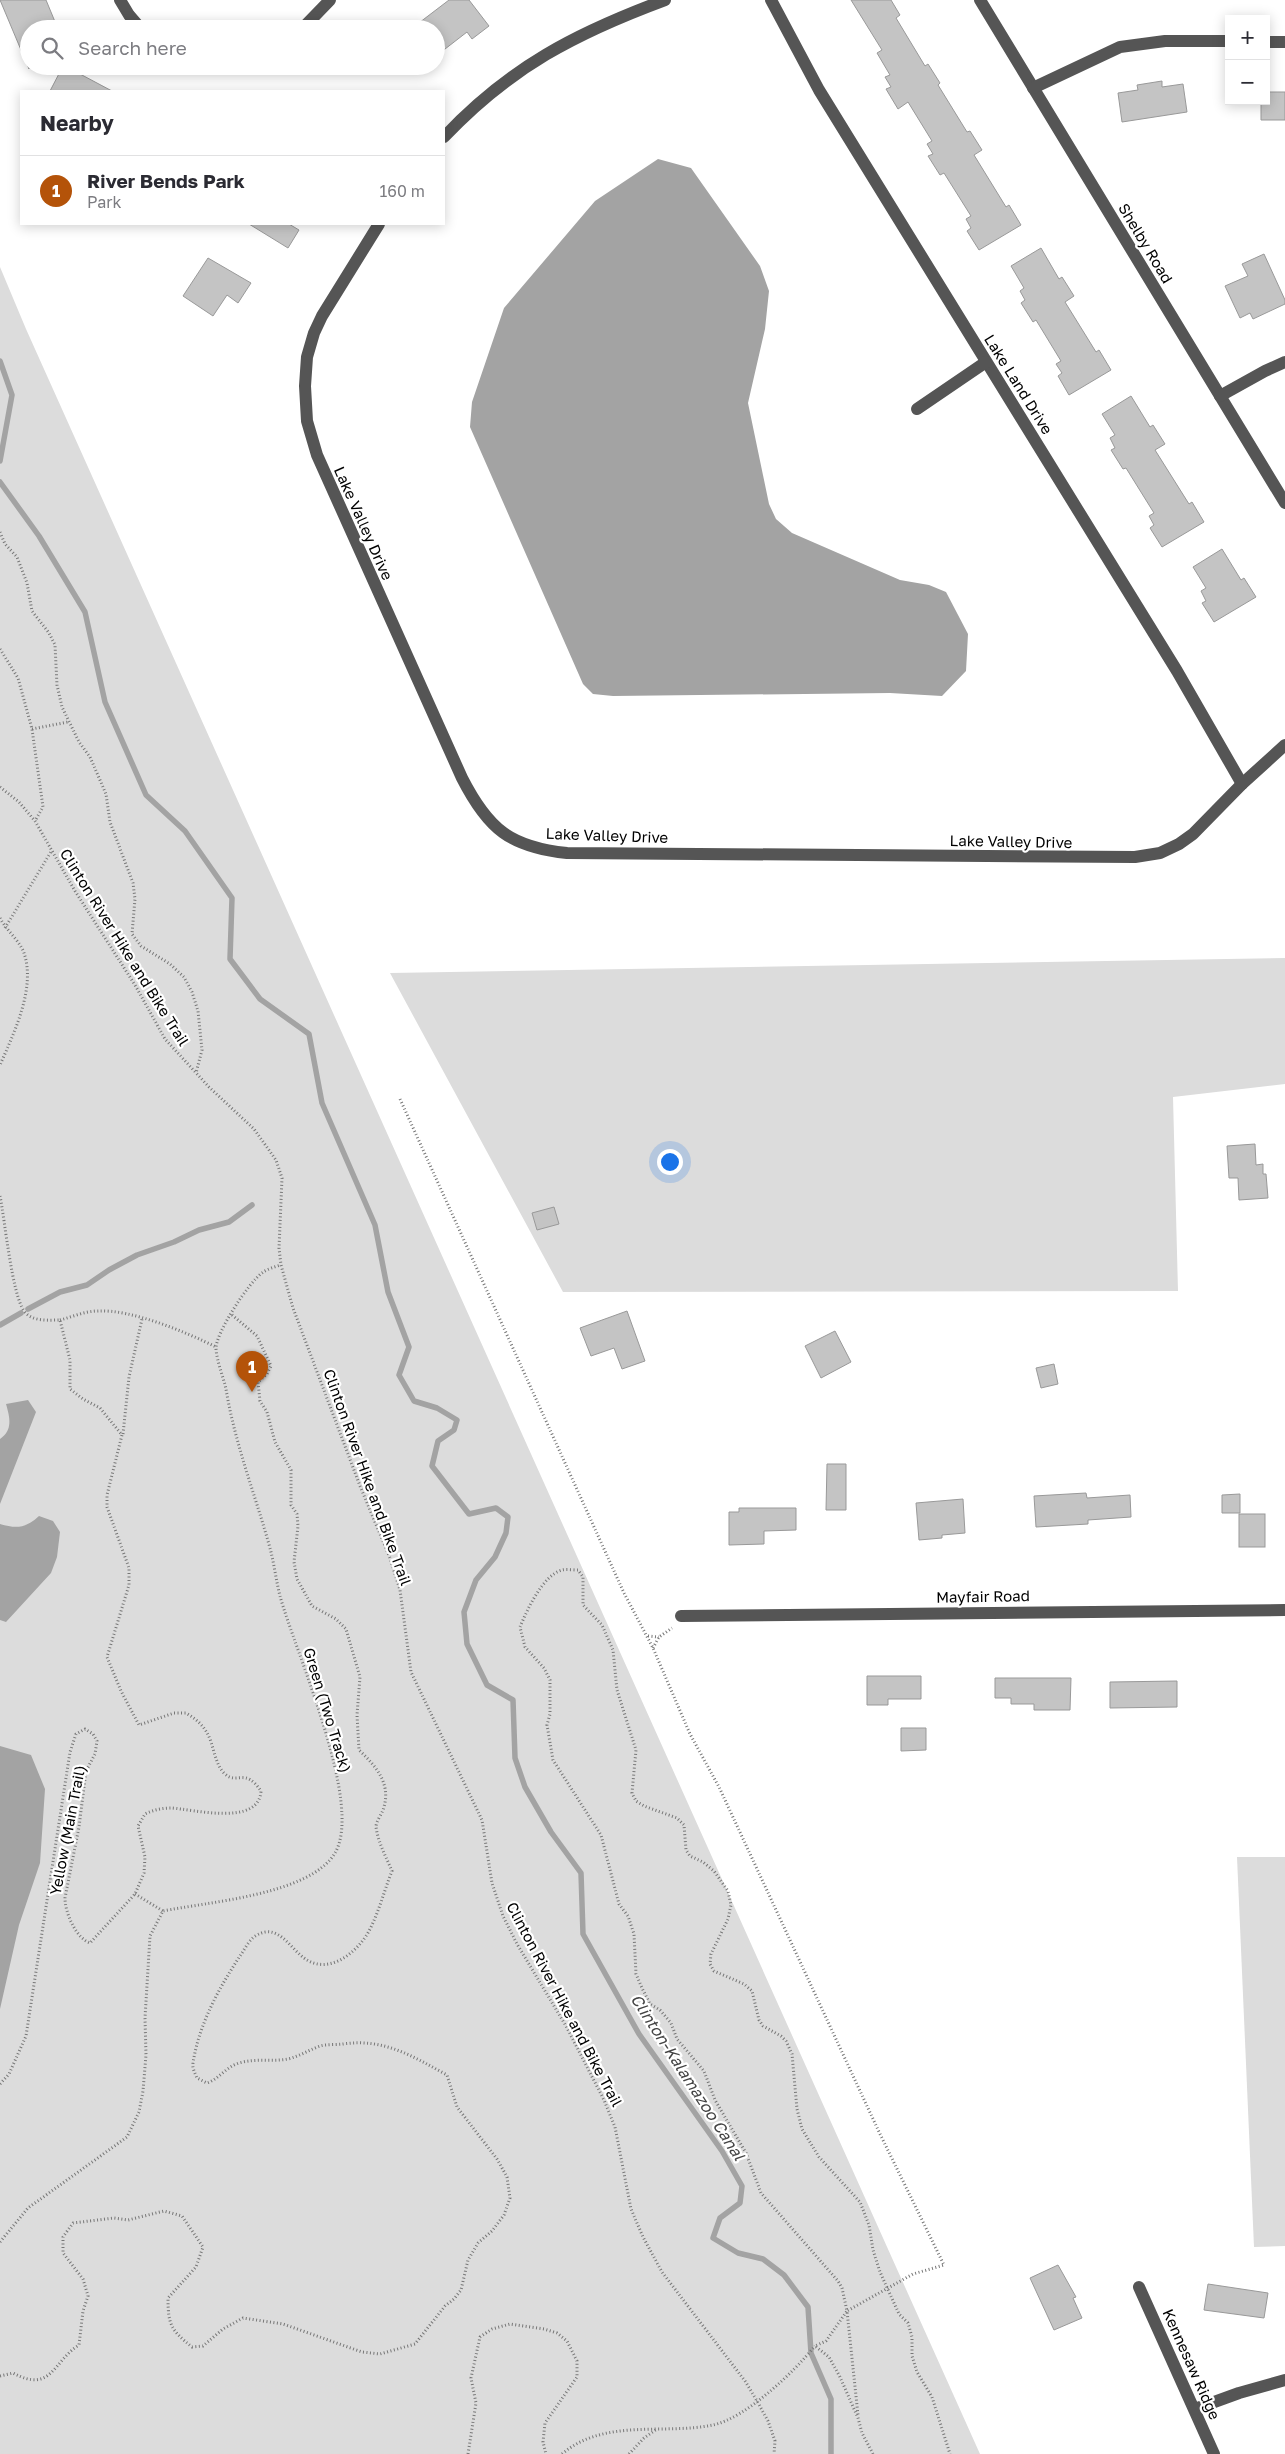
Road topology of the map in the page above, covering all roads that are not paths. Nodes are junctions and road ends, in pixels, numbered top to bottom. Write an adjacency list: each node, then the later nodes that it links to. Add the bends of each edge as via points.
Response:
1 (120, 0): 6 (street)
2 (330, 0): 7 (street)
3 (665, 0): 12 (street, via 592,29 547,53 488,93)
4 (771, 0): 14 (street, Lake Land Drive, via 819,90)
5 (980, 0): 11 (street, Shelby Road)
6 (133, 20)
7 (311, 20)
8 (1225, 41): 11 (street, via 1165,41 1120,47)
9 (1270, 42): 10 (street)
10 (1285, 42)
11 (1033, 88): 16 (street, Shelby Road)
12 (445, 136)
13 (378, 225): 20 (street, Lake Valley Drive, via 314,333 307,357 307,421 317,455 462,778 474,802 496,828 510,838 525,845 567,853 1135,857 1160,853 1179,844)
14 (986, 362): 17 (street); 20 (street, Lake Land Drive, via 1177,672)
15 (1285, 362): 16 (street)
16 (1220, 396): 18 (street, Shelby Road)
17 (917, 409)
18 (1285, 503)
19 (1285, 745): 20 (street, Lake Valley Drive)
20 (1242, 784)
21 (1285, 1610): 22 (street, Mayfair Road)
22 (682, 1616)
23 (1140, 2287): 25 (street, Kennesaw Ridge)
24 (1285, 2380): 25 (street)
25 (1195, 2409): 26 (street, Kennesaw Ridge)
26 (1214, 2454)

